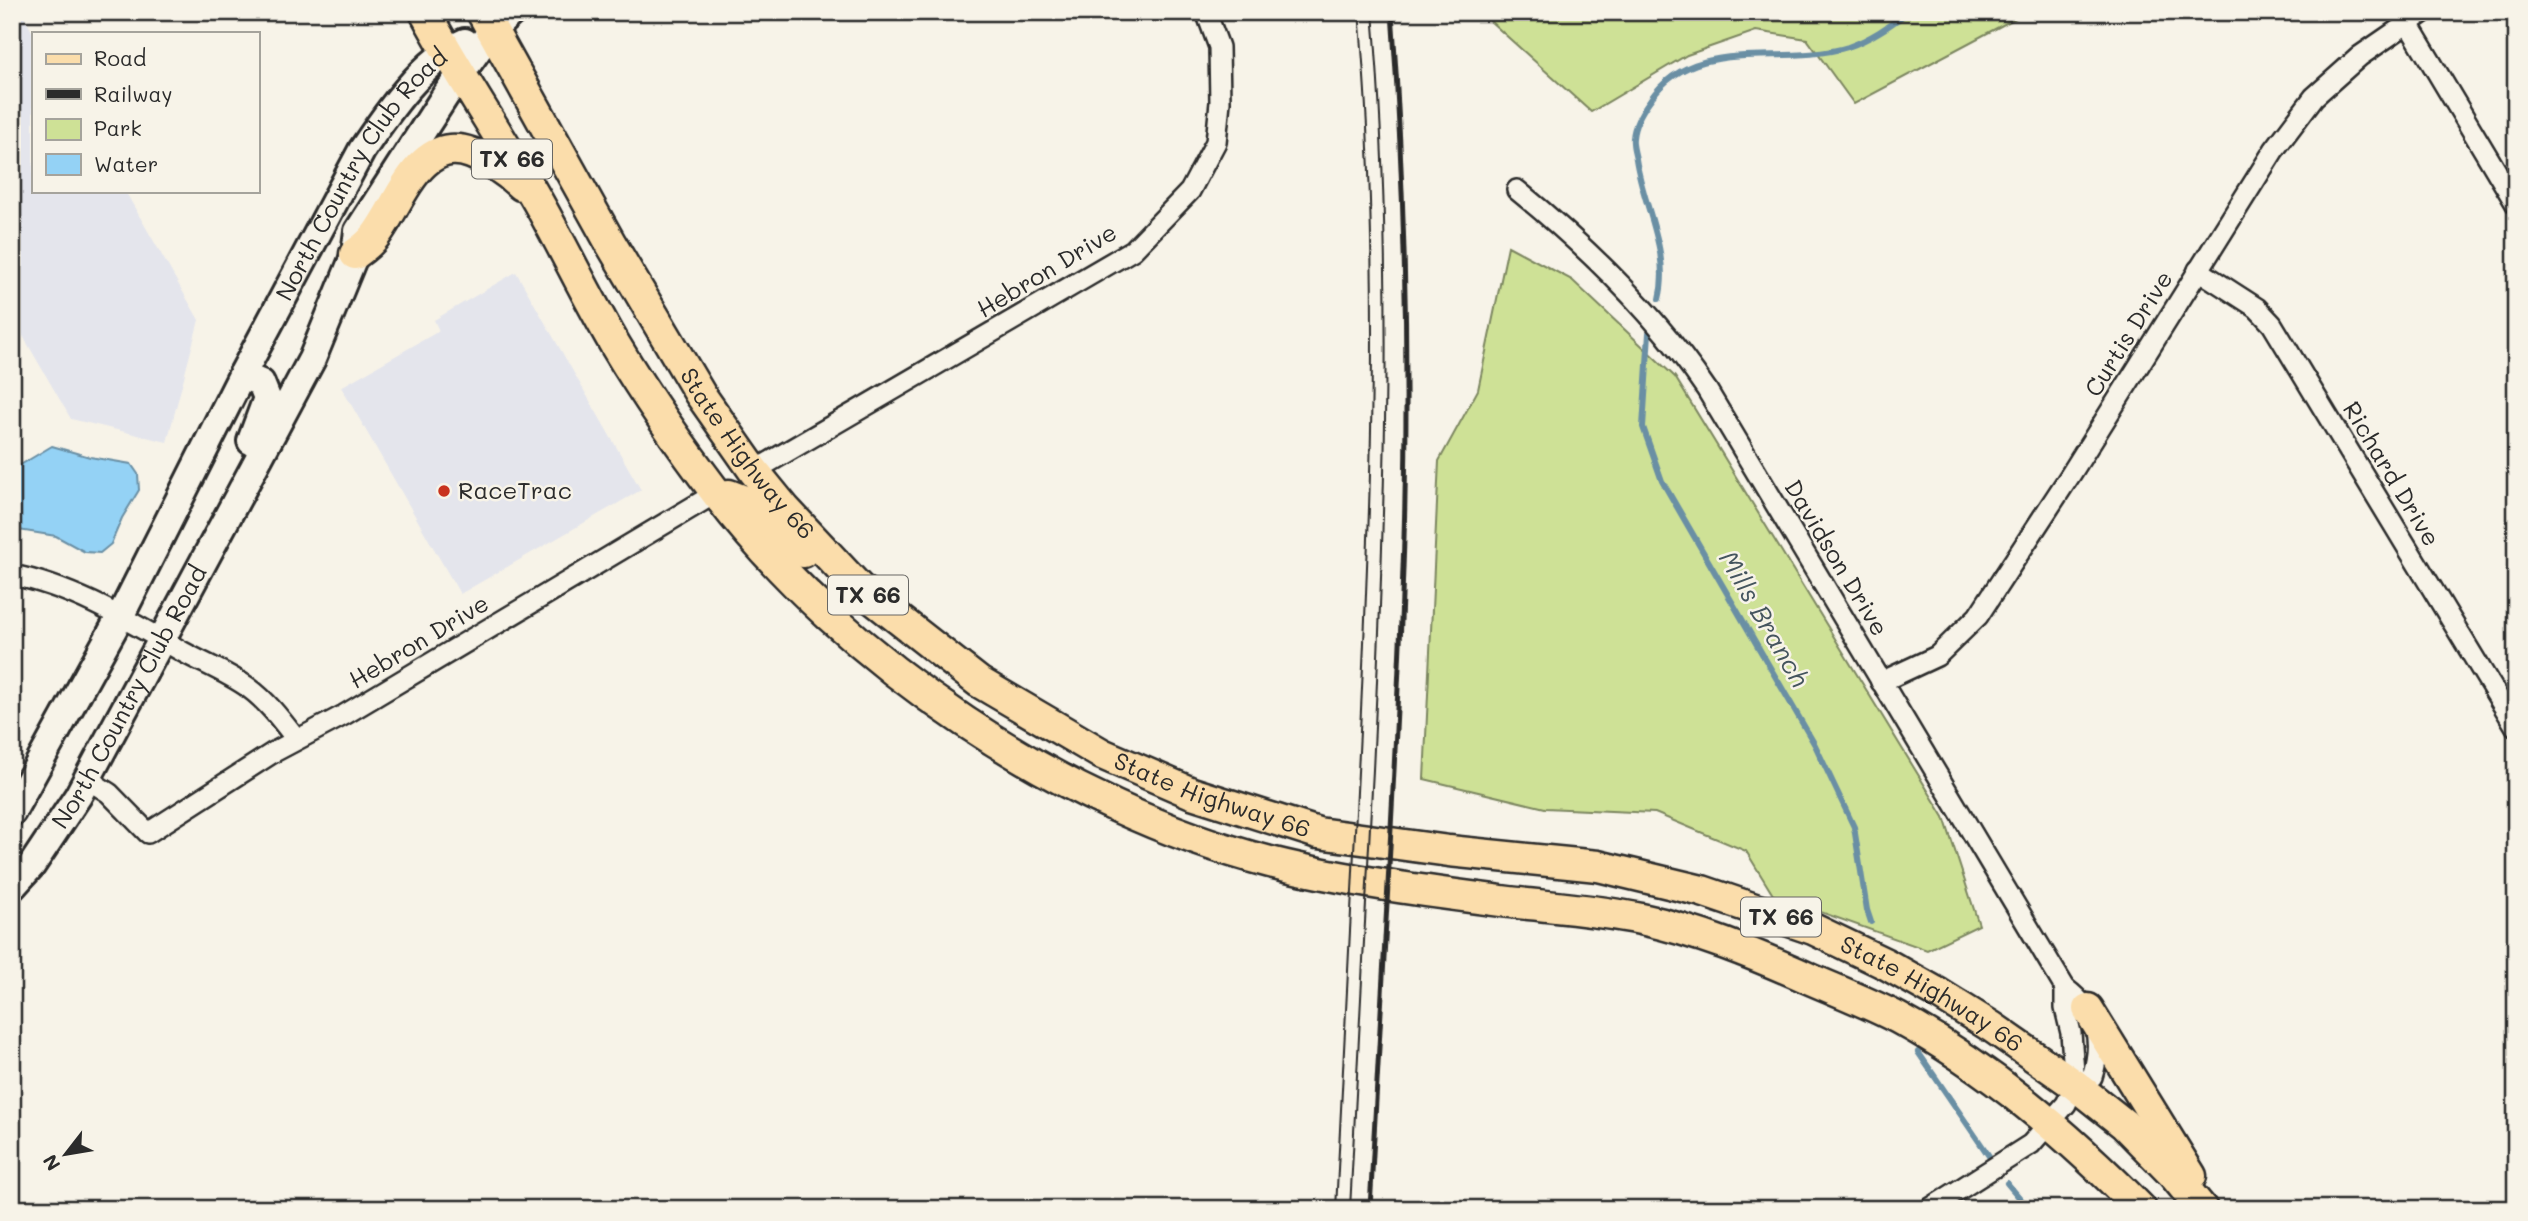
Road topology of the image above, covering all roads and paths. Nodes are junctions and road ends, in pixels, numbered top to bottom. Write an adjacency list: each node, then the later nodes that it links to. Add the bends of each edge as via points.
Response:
1 (425, 12): 5 (main road, State Highway 66 / TX 66)
2 (1206, 12): 13 (street, Hebron Drive, via 1219,47 1216,142 1190,191 1133,250)
3 (2416, 17): 8 (street); 10 (street, Curtis Drive, via 2360,56 2314,97 2274,150)
4 (496, 18): 5 (main road, North Country Club Road); 13 (main road, State Highway 66 / TX 66, via 611,244 700,394)
5 (454, 62): 7 (main road, State Highway 66 / TX 66); 9 (main road, North Country Club Road, via 358,231); 12 (main road, North Country Club Road, via 383,119 362,150)
6 (1517, 190): 20 (street, Davidson Drive, via 1611,273 1686,359)
7 (539, 204): 9 (main road, via 485,158 458,149 435,154 421,165 374,238); 11 (main road, State Highway 66 / TX 66)
8 (2516, 204)
9 (355, 254): 15 (main road, North Country Club Road, via 312,359)
10 (2198, 270): 20 (street, Curtis Drive, via 1978,616 1937,656); 21 (street, Richard Drive, via 2257,308 2272,324)
11 (619, 352): 13 (main road, via 660,383 720,464 737,475); 14 (main road, State Highway 66 / TX 66)
12 (242, 375): 15 (main road, via 261,383 267,398 244,456); 18 (main road, North Country Club Road)
13 (754, 471): 17 (main road, State Highway 66 / TX 66)
14 (716, 493): 17 (main road, via 742,500 810,559); 22 (street, Hebron Drive, via 344,715); 29 (main road, State Highway 66 / TX 66, via 751,537 840,626 980,732 1085,792 1175,831 1269,862 1450,894 1640,919 1690,932 1770,961 1897,1017 1972,1063)
15 (238, 497): 19 (main road, North Country Club Road)
16 (12, 575): 18 (street, via 43,581)
17 (855, 583): 28 (main road, State Highway 66 / TX 66, via 979,682 1102,754 1192,793 1318,833 1598,866 1702,891 1790,920 1939,994)
18 (120, 617): 19 (street); 24 (main road, North Country Club Road)
19 (162, 639): 22 (street, via 250,689); 23 (main road, North Country Club Road)
20 (1881, 682): 26 (street, Davidson Drive)
21 (2516, 727)
22 (296, 739): 23 (street, Hebron Drive, via 148,833 109,793)
23 (87, 779): 25 (main road, North Country Club Road, via 32,865)
24 (12, 812)
25 (12, 887)
26 (2065, 988): 27 (street, Davidson Drive); 28 (street, Davidson Drive)
27 (2088, 1009): 28 (street, Davidson Drive, via 2099,1038 2097,1062 2092,1077); 33 (main road)
28 (2076, 1085): 29 (street, Davidson Drive); 32 (main road, State Highway 66 / TX 66, via 2124,1124)
29 (2051, 1123): 30 (street, Davidson Drive, via 2031,1144); 31 (main road, State Highway 66 / TX 66)
30 (1929, 1209)
31 (2141, 1209)
32 (2202, 1209)
33 (2212, 1209)

